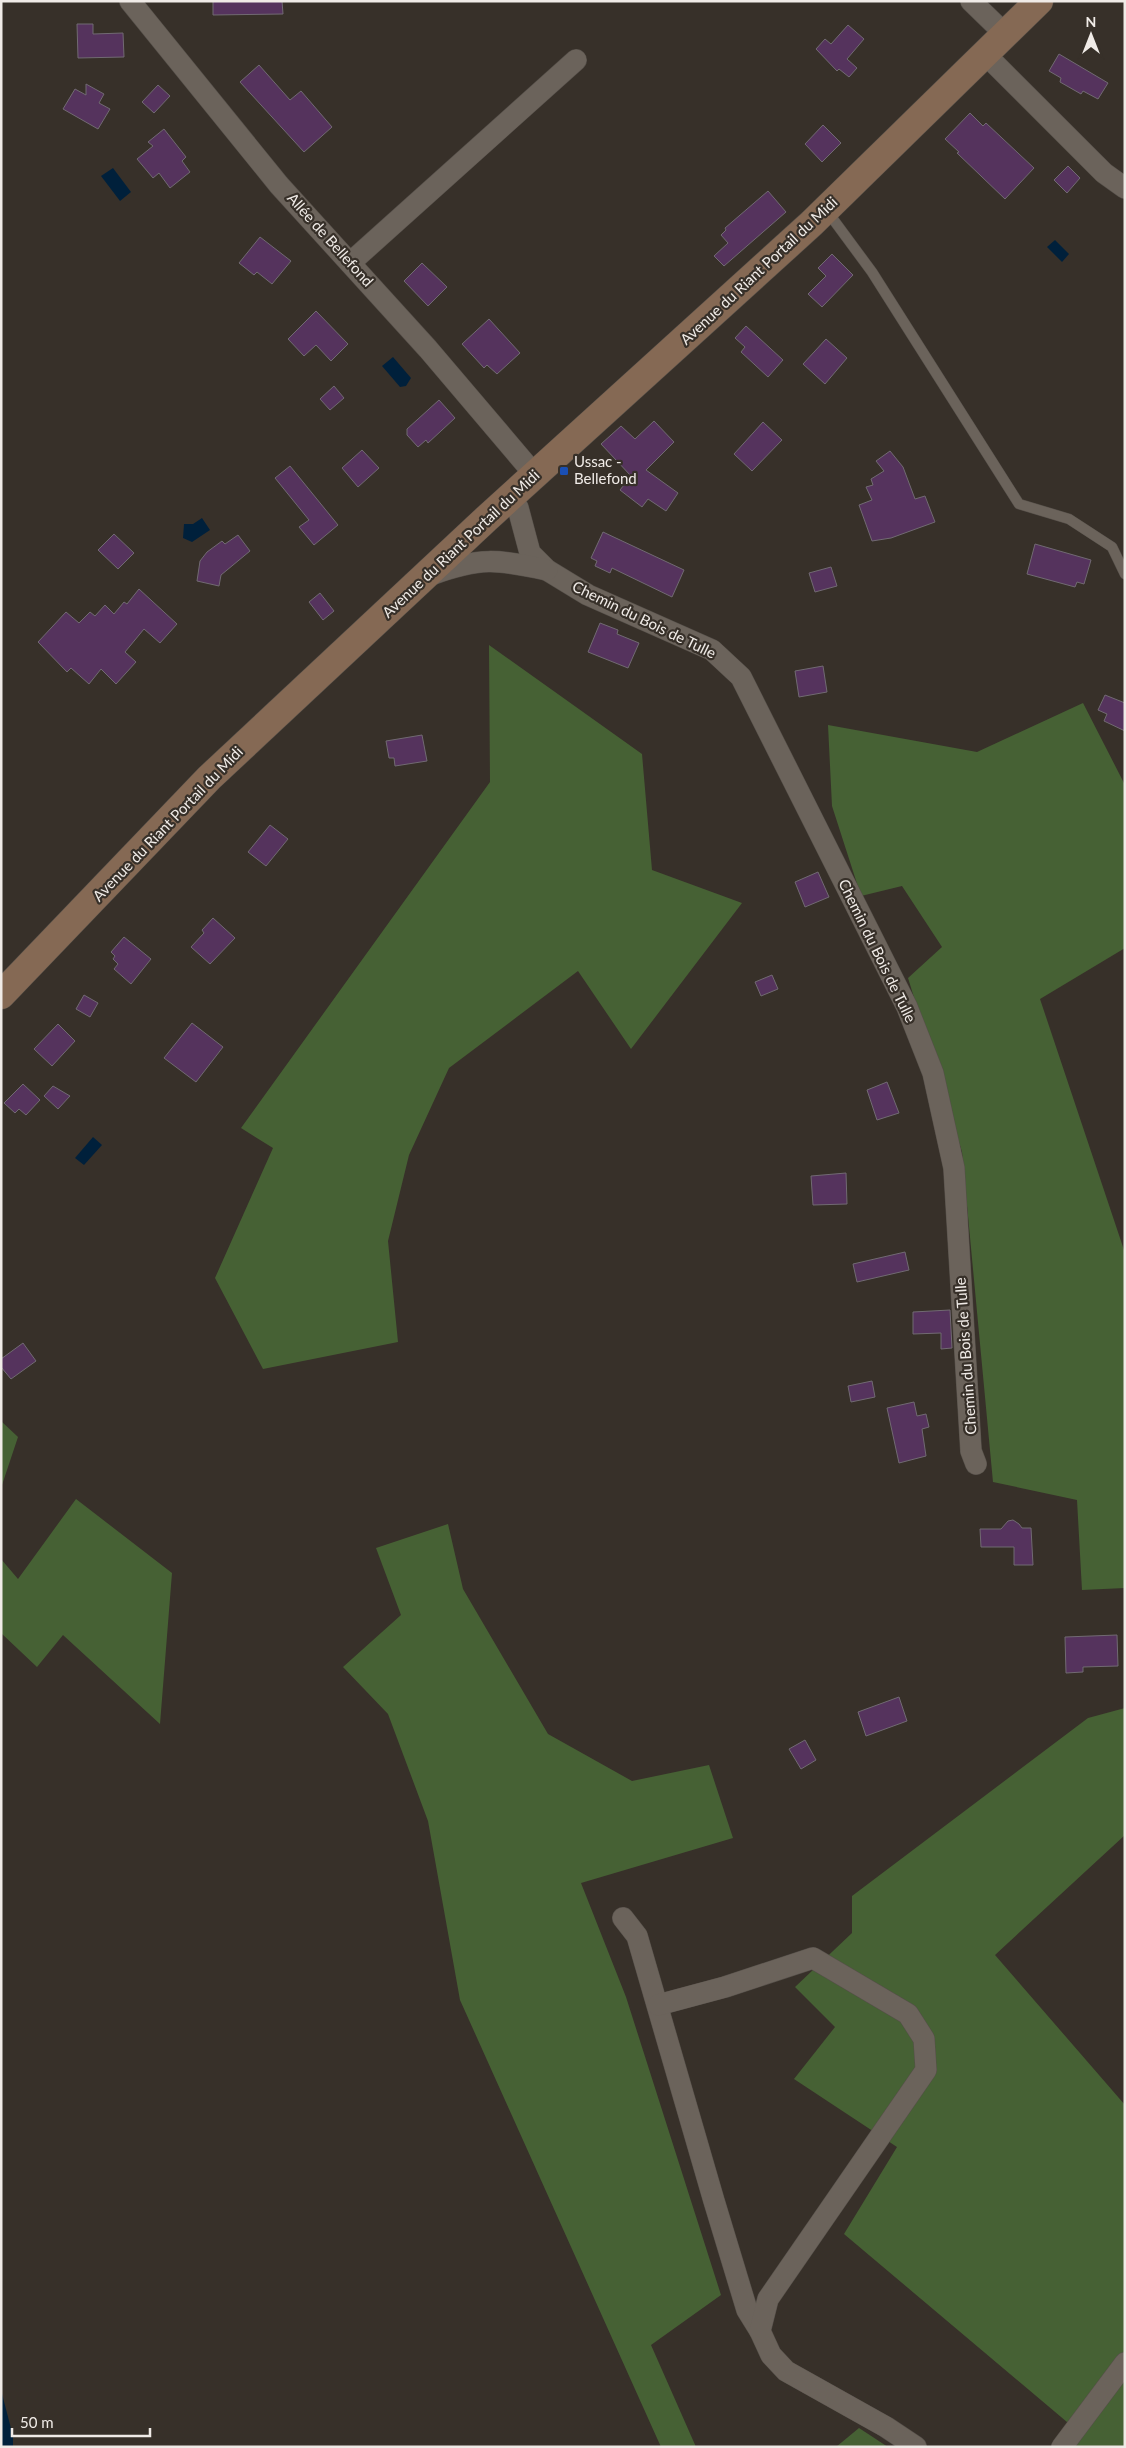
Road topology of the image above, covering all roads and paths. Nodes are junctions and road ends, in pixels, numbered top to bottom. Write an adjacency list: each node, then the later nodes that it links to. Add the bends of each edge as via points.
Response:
1 (130, 1): 9 (street, Allée de Bellefond, via 279,185)
2 (971, 1): 4 (street)
3 (1039, 1): 4 (main road, Avenue du Riant Portail du Midi)
4 (1006, 35): 5 (main road, Avenue du Riant Portail du Midi)
5 (986, 55): 7 (street, via 1104,173); 8 (main road, Avenue du Riant Portail du Midi)
6 (576, 60): 9 (street)
7 (1125, 188)
8 (826, 210): 10 (main road, Avenue du Riant Portail du Midi); 13 (lane, via 872,272 1019,504 1069,519 1112,547)
9 (350, 263): 10 (street, Allée de Bellefond)
10 (535, 475): 11 (main road, Avenue du Riant Portail du Midi)
11 (511, 497): 12 (street, Chemin du Bois de Tulle, via 518,508 530,553); 14 (main road, Avenue du Riant Portail du Midi)
12 (547, 570): 14 (street, Chemin du Bois de Tulle, via 508,561 477,561); 16 (street, Chemin du Bois de Tulle, via 588,595 712,650 741,677 907,1007 933,1073 954,1168 971,1451)
13 (1125, 574)
14 (424, 577): 15 (main road, Avenue du Riant Portail du Midi, via 209,778)
15 (1, 995)
16 (976, 1464)
17 (623, 1918): 18 (street, via 638,1936)
18 (658, 2005): 19 (street, via 745,2301); 19 (street, via 725,1988 813,1958 908,2014 924,2039 926,2070 768,2300)
19 (760, 2331): 21 (street, via 771,2355 786,2371)
20 (1125, 2363): 22 (street)
21 (916, 2447)
22 (1062, 2447)

